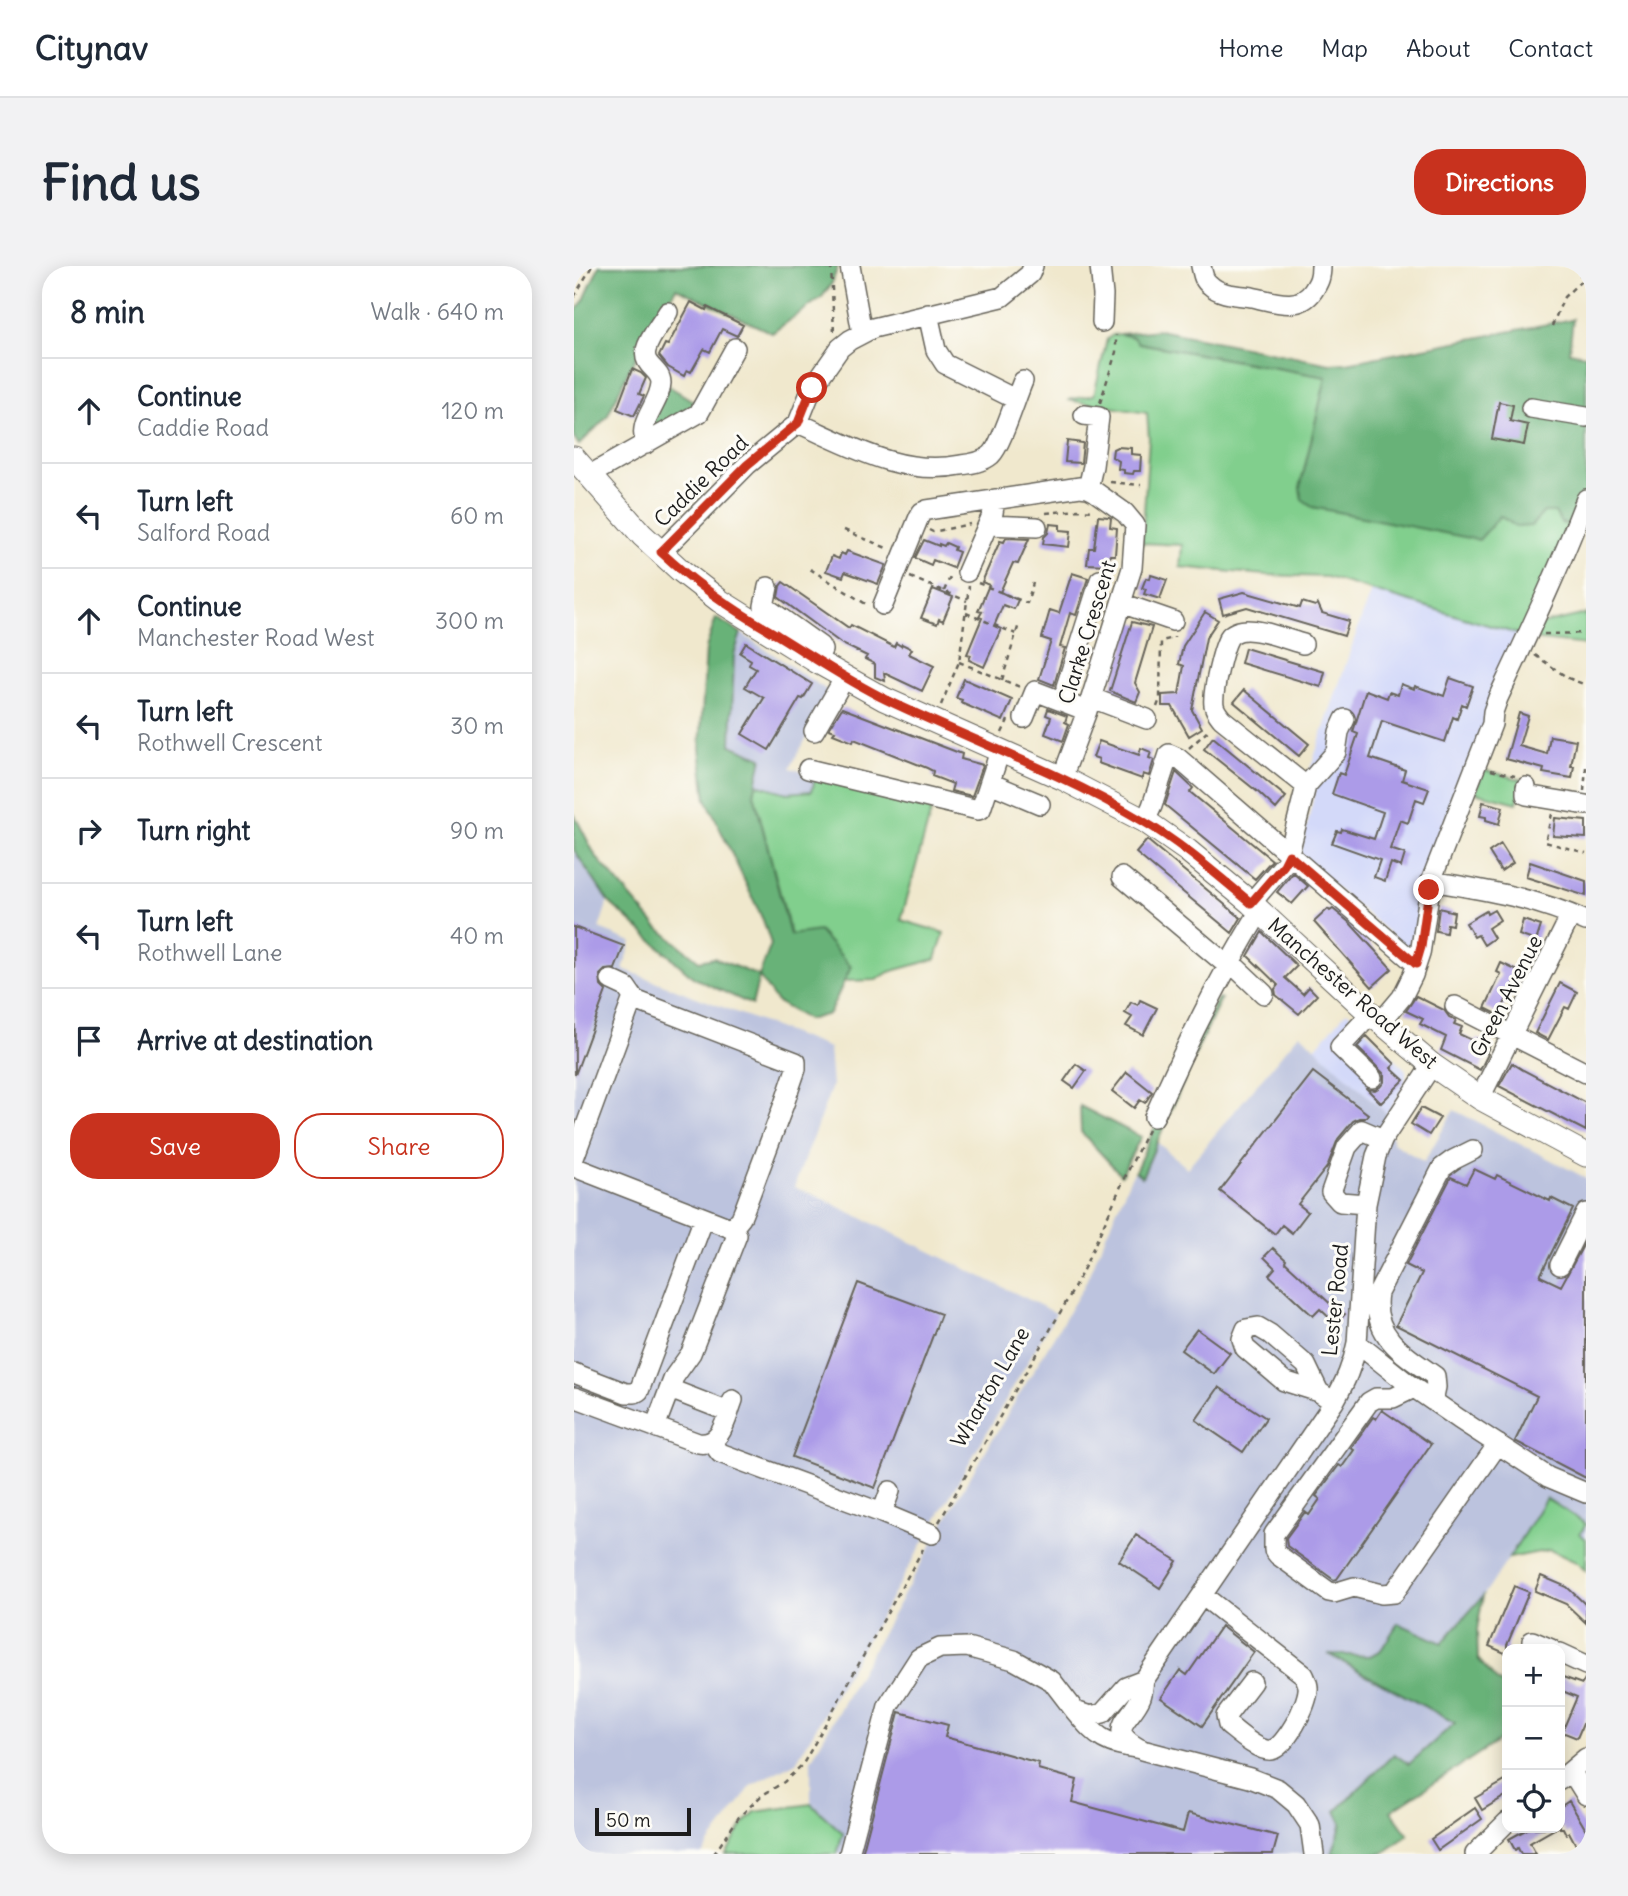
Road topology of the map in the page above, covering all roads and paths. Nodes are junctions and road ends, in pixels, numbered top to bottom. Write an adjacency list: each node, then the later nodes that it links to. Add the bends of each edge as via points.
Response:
1 (592, 266): 9 (path)
2 (831, 266): 16 (path, via 835,344)
3 (850, 266): 14 (street)
4 (1033, 266): 11 (street, Caddie Road, via 1030,274 1002,297)
5 (1100, 266): 13 (street)
6 (1201, 266): 7 (street, via 1203,278 1212,288 1286,303 1299,303 1310,295 1321,278)
7 (1321, 266)
8 (1579, 266): 12 (path, via 1581,281 1564,296)
9 (574, 297)
10 (668, 312): 21 (street, via 646,351 661,382 644,429)
11 (928, 314): 14 (street, Caddie Road); 20 (street, via 936,350 945,364 1019,390 991,455 956,467 901,465)
12 (1552, 326)
13 (1109, 328): 18 (path, via 1116,352)
14 (862, 333): 16 (street, Caddie Road)
15 (735, 348): 21 (street, via 699,413)
16 (840, 348): 20 (street, Caddie Road, via 812,388)
17 (1531, 408): 19 (street)
18 (1091, 416): 23 (street, via 1100,417)
19 (1586, 417)
20 (798, 423): 32 (street, Caddie Road, via 747,465)
21 (646, 444): 22 (street)
22 (581, 467): 32 (main road, Manchester Road West)
23 (1089, 483): 24 (path); 25 (street); 27 (street)
24 (1141, 485)
25 (995, 499): 29 (street); 30 (street, via 927,510)
26 (1586, 499): 48 (street)
27 (1125, 513): 28 (path, via 1078,510); 40 (street, Clarke Crescent, via 1135,526 1132,568)
28 (1039, 520): 29 (street)
29 (990, 522): 30 (path, via 933,532); 35 (street)
30 (916, 524): 33 (street)
31 (844, 530): 33 (path)
32 (661, 552): 51 (main road, Manchester Road West, via 720,601)
33 (900, 563): 39 (path); 41 (street)
34 (810, 569): 41 (path, via 878,612)
35 (967, 575): 37 (path, via 1027,603); 39 (path)
36 (1100, 580): 47 (street)
37 (1033, 583)
38 (768, 587): 51 (street, via 764,606 820,646)
39 (967, 601): 42 (path)
40 (1121, 603): 43 (street); 49 (street, Clarke Crescent)
41 (883, 605)
42 (966, 613): 46 (path); 52 (path)
43 (1173, 621): 60 (path, via 1177,627 1174,638 1161,641 1160,699 1153,717)
44 (1019, 624): 46 (path)
45 (1586, 633): 48 (path)
46 (1016, 634): 54 (path)
47 (1083, 634): 49 (street); 56 (street)
48 (1526, 638): 55 (path, via 1558,672); 67 (street, via 1498,698)
49 (1109, 642): 58 (street, Clarke Crescent)
50 (1303, 644): 61 (street, via 1243,629 1231,635 1214,696)
51 (816, 661): 53 (main road, Manchester Road West)
52 (959, 662): 54 (path); 63 (path)
53 (845, 677): 63 (main road, Manchester Road West); 64 (street)
54 (1002, 680): 57 (path)
55 (1586, 685)
56 (1066, 687)
57 (1035, 692): 58 (street); 59 (street)
58 (1089, 704): 60 (street); 70 (street, Clarke Crescent)
59 (1024, 718)
60 (1147, 719)
61 (1222, 719): 66 (path); 72 (street)
62 (1345, 719): 72 (street, via 1336,752)
63 (935, 721): 65 (main road, Manchester Road West)
64 (814, 732)
65 (1000, 751): 70 (main road, Manchester Road West); 71 (street)
66 (1174, 756): 77 (street); 79 (street)
67 (1476, 766): 73 (path, via 1528,780); 81 (street)
68 (1586, 767): 76 (path)
69 (808, 769): 71 (street, via 978,810 982,810)
70 (1062, 778): 77 (main road, Manchester Road West)
71 (990, 783): 75 (street)
72 (1306, 786): 79 (street)
73 (1526, 787): 74 (street, via 1526,795)
74 (1555, 800): 76 (street); 78 (path, via 1545,842)
75 (1040, 804)
76 (1585, 805)
77 (1144, 821): 82 (main road, Manchester Road West)
78 (1586, 853)
79 (1289, 855): 82 (street); 85 (street)
80 (1122, 877): 84 (street)
81 (1431, 881): 83 (street, via 1510,895); 85 (street)
82 (1255, 907): 84 (street); 90 (main road, Manchester Road West)
83 (1579, 918): 91 (street, Green Avenue)
84 (1228, 963): 87 (street); 96 (street)
85 (1415, 968): 90 (street, via 1402,997)
86 (611, 980): 88 (street, via 626,987)
87 (1264, 994)
88 (635, 1000): 100 (street); 105 (street, via 796,1062 745,1208)
89 (1455, 1006): 91 (street)
90 (1376, 1018): 92 (main road, Manchester Road West); 94 (street, via 1340,1046)
91 (1512, 1035): 93 (street); 95 (street, Green Avenue)
92 (1432, 1065): 95 (main road, Manchester Road West); 97 (street, Lester Road)
93 (1586, 1073)
94 (1372, 1079)
95 (1480, 1098): 99 (main road, Manchester Road West)
96 (1154, 1118): 119 (path, Wharton Lane, via 1072,1292)
97 (1383, 1139): 102 (street, Lester Road); 102 (street, via 1362,1130 1347,1147 1331,1192 1340,1202)
98 (1473, 1150): 112 (street, via 1442,1168 1378,1293 1382,1330 1398,1349 1435,1376)
99 (1586, 1155)
100 (574, 1158)
101 (574, 1167): 104 (street)
102 (1366, 1204): 107 (street, Lester Road)
103 (1586, 1213): 106 (street)
104 (704, 1218): 105 (street); 108 (street, via 639,1391 626,1393)
105 (732, 1229): 110 (street, via 737,1238 691,1353)
106 (1560, 1265)
107 (1357, 1343): 109 (street); 120 (street, Lester Road, via 1348,1377 1327,1397)
108 (574, 1373)
109 (1414, 1388): 112 (street); 115 (street, via 1394,1398 1368,1402 1275,1534 1278,1555 1329,1592 1354,1587 1394,1593)
110 (670, 1389): 113 (street); 114 (street, via 731,1406)
111 (575, 1399): 113 (street)
112 (1433, 1401): 115 (street)
113 (655, 1427): 114 (street, via 698,1443)
114 (712, 1442): 118 (street, via 720,1453)
115 (1498, 1444): 117 (street, via 1548,1477)
116 (890, 1491): 118 (street)
117 (1586, 1493)
118 (882, 1513): 119 (street)
119 (932, 1534): 133 (path, Wharton Lane, via 803,1764 739,1817)
120 (1202, 1595): 125 (street, Lester Road); 126 (street, via 1304,1675 1309,1687 1306,1704 1283,1742 1272,1750 1261,1749 1228,1725 1226,1716)
121 (1532, 1641): 122 (street)
122 (1539, 1644)
123 (1565, 1655): 124 (street)
124 (1586, 1665)
125 (1144, 1680): 127 (street, via 1126,1687 1103,1713 1090,1716); 128 (street, via 1142,1696 1122,1724 1128,1742)
126 (1252, 1682)
127 (1076, 1711): 128 (street, via 1100,1738); 134 (street, via 1052,1681 1014,1660 967,1647 940,1648 919,1658 888,1706)
128 (1142, 1750): 135 (street, via 1250,1778 1278,1790 1296,1804 1310,1825)
129 (1572, 1770): 130 (street)
130 (1586, 1795)
131 (1502, 1828): 132 (street)
132 (1481, 1852)
133 (713, 1854)
134 (849, 1854)
135 (1314, 1854)

